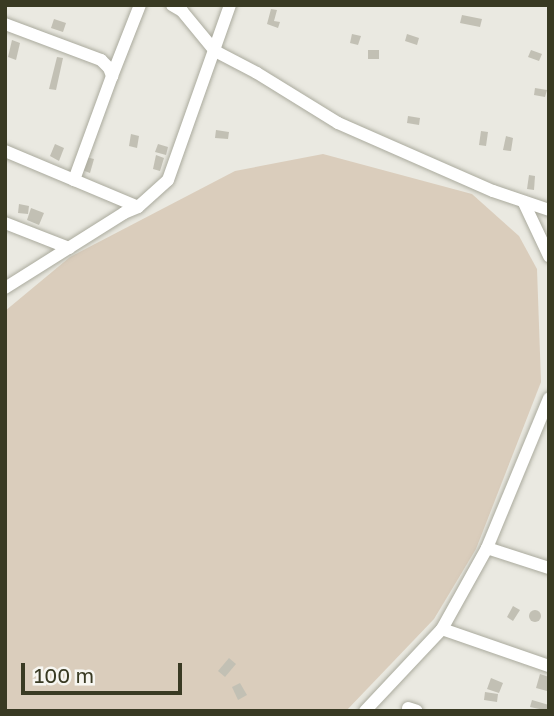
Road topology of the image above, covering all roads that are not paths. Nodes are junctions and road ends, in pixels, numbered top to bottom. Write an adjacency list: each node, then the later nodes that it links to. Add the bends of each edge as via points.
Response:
1 (140, 5): 6 (street)
2 (172, 5): 5 (street)
3 (230, 5): 5 (street)
4 (5, 24): 6 (street, via 101,60)
5 (215, 51): 9 (street, via 338,123); 10 (street, via 168,180)
6 (113, 76): 8 (street)
7 (5, 151): 8 (street)
8 (74, 180): 10 (street)
9 (524, 203): 11 (street); 14 (street)
10 (138, 207): 13 (street)
11 (549, 210)
12 (5, 223): 13 (street)
13 (69, 248): 15 (street)
14 (549, 256)
15 (5, 288)
16 (549, 398): 17 (street)
17 (487, 548): 18 (street); 19 (street)
18 (549, 568)
19 (442, 629): 20 (street); 21 (street)
20 (549, 666)
21 (365, 711)

